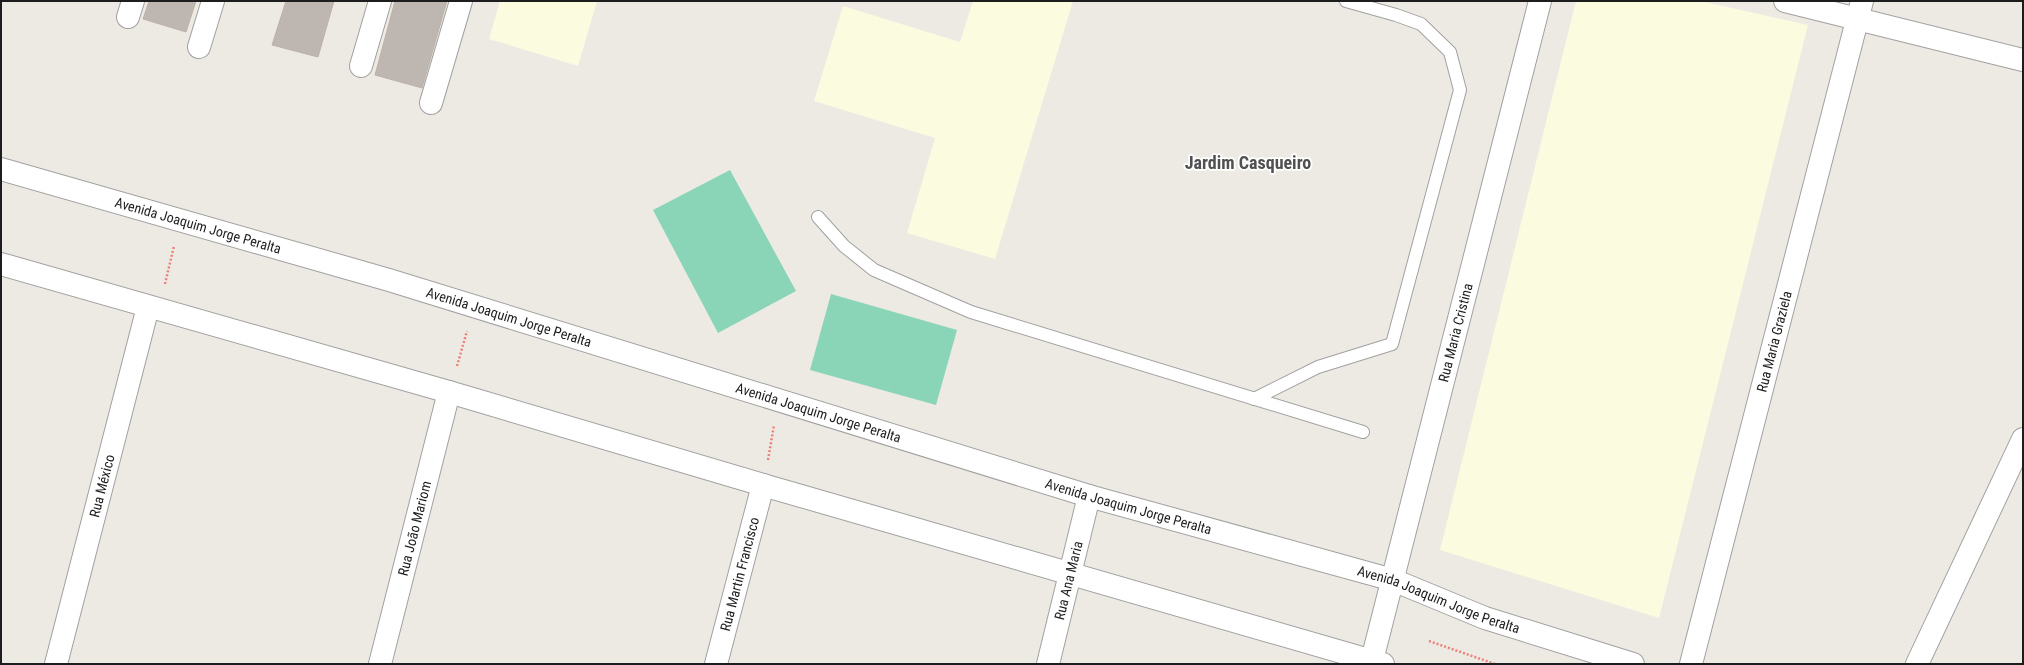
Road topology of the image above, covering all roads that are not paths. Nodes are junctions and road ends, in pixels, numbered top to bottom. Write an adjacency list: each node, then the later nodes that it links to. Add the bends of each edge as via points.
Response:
1 (213, 1): 8 (street)
2 (380, 1): 10 (street)
3 (461, 1): 11 (street)
4 (1346, 1): 17 (lane, via 1396,14 1421,24 1450,52 1460,90 1392,344 1318,367)
5 (1540, 1): 23 (street, Rua Maria Cristina)
6 (1786, 1): 7 (street)
7 (1860, 10): 9 (street); 30 (street, Rua Maria Graziela)
8 (199, 47)
9 (2023, 60)
10 (361, 66)
11 (431, 103)
12 (1, 169): 21 (street, Avenida Joaquim Jorge Peralta, via 474,307)
13 (818, 217): 17 (lane, via 844,246 874,270 971,312)
14 (1, 264): 15 (street)
15 (154, 308): 16 (street); 25 (street, Rua México)
16 (449, 392): 20 (street); 26 (street, Rua João Mariom)
17 (1254, 399): 18 (lane)
18 (1363, 432)
19 (2023, 439): 31 (street)
20 (763, 485): 22 (street); 27 (street, Rua Martin Francisco)
21 (1089, 496): 22 (street, Rua Ana Maria); 23 (street, Avenida Joaquim Jorge Peralta)
22 (1071, 574): 24 (street); 28 (street, Rua Ana Maria)
23 (1393, 580): 24 (street, Rua Maria Cristina); 29 (street, Avenida Joaquim Jorge Peralta, via 1485,618)
24 (1375, 663)
25 (56, 664)
26 (380, 664)
27 (716, 664)
28 (1048, 664)
29 (1633, 664)
30 (1691, 664)
31 (1917, 664)

